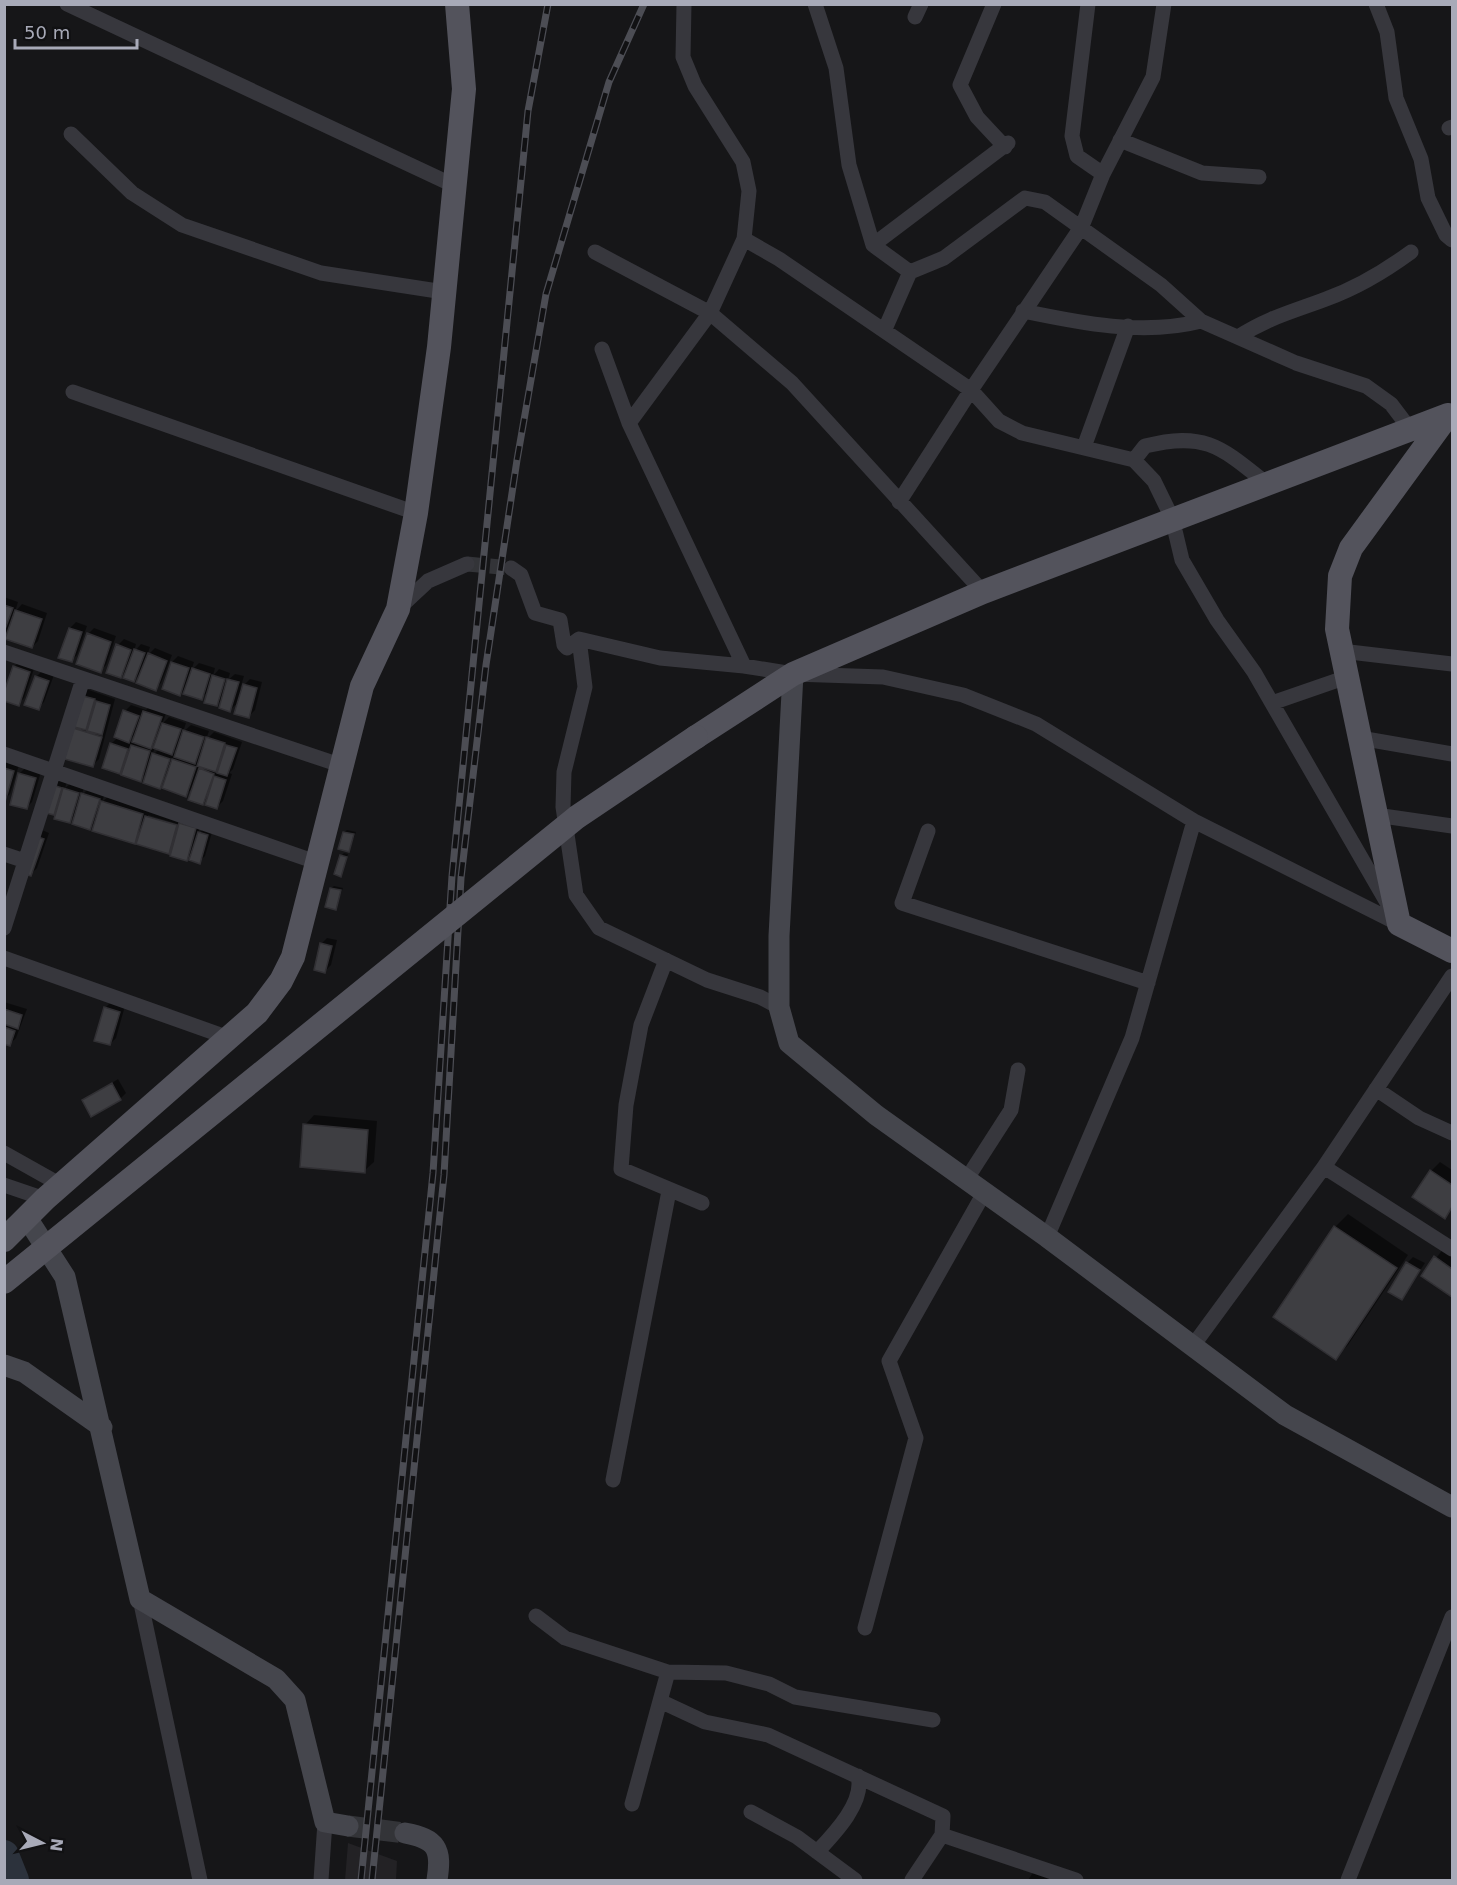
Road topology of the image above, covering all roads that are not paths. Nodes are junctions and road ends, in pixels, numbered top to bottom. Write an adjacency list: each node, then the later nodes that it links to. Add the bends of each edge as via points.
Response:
1 (67, 4): 13 (street)
2 (458, 4): 13 (main road, via 464,89)
3 (684, 4): 15 (street, via 683,57 694,86 743,162 749,191)
4 (814, 4): 17 (street, via 836,68 849,165)
5 (993, 4): 17 (street, via 960,85 977,117 1007,145)
6 (1088, 4): 11 (street, via 1072,136 1077,156)
7 (1164, 4): 10 (street, via 1153,76)
8 (1376, 4): 16 (street, via 1386,32 1396,98 1421,159 1428,198)
9 (70, 135): 21 (street, via 132,193 182,225 321,273)
10 (1120, 140): 11 (street); 12 (street, via 1202,173)
11 (1103, 174): 14 (street)
12 (1259, 177)
13 (453, 184): 21 (main road)
14 (1082, 226): 20 (street, via 1045,202 1025,198 944,258); 22 (street); 24 (street, via 1161,285)
15 (744, 239): 23 (street); 26 (street)
16 (1452, 240)
17 (873, 245): 20 (street)
18 (595, 252): 23 (street)
19 (1411, 252): 27 (street, via 1382,273 1329,299 1262,321)
20 (910, 272): 26 (street)
21 (444, 292): 40 (main road)
22 (1023, 311): 25 (street); 29 (street)
23 (710, 313): 32 (street); 39 (street, via 792,383)
24 (1201, 321): 25 (street, via 1172,329); 27 (street)
25 (1128, 326): 35 (street)
26 (885, 329): 29 (street)
27 (1238, 337): 33 (street, via 1296,363 1366,386 1391,404)
28 (602, 349): 32 (street)
29 (971, 390): 35 (street, via 999,421 1022,433); 39 (street)
30 (73, 392): 40 (street)
31 (1450, 414): 33 (main road); 37 (main road)
32 (629, 423): 50 (street)
33 (1410, 429): 34 (main road)
34 (1379, 441): 37 (main road, via 1392,450); 38 (main road)
35 (1084, 447): 36 (street)
36 (1134, 460): 38 (street, via 1144,446 1188,439 1227,452); 41 (street, via 1154,481)
37 (1401, 479): 47 (main road, via 1351,548 1340,576 1337,629)
38 (1266, 483): 41 (main road)
39 (899, 502): 44 (street)
40 (417, 513): 45 (main road)
41 (1172, 518): 44 (main road); 54 (street, via 1182,560)
42 (467, 564): 45 (street, via 428,581)
43 (511, 568): 46 (street, via 521,575 535,613 560,620 564,645 567,648)
44 (983, 592): 51 (main road)
45 (398, 609): 58 (main road, via 362,686)
46 (579, 639): 50 (street, via 660,658); 71 (street, via 585,687 564,772 562,807 576,895 599,928)
47 (1341, 651): 49 (street); 52 (main road)
48 (4, 652): 53 (street)
49 (1452, 664)
50 (744, 666): 51 (street)
51 (793, 674): 61 (street, via 883,677 963,694 1036,724); 74 (street); 90 (main road, bridge, via 577,817)
52 (1347, 677): 54 (street); 55 (main road)
53 (83, 679): 58 (street); 59 (street)
54 (1272, 703): 67 (street)
55 (1360, 738): 57 (street); 60 (main road)
56 (4, 754): 59 (street)
57 (1452, 754)
58 (340, 765): 66 (main road)
59 (53, 771): 65 (street); 66 (street)
60 (1376, 815): 62 (street); 67 (main road)
61 (1194, 821): 67 (street); 73 (street)
62 (1452, 826)
63 (928, 831): 73 (street, via 902,903)
64 (4, 854): 65 (street)
65 (25, 861): 68 (street)
66 (316, 862): 75 (main road, via 293,957 257,1013)
67 (1399, 924): 69 (main road)
68 (4, 928)
69 (1452, 951)
70 (4, 958): 75 (street)
71 (666, 960): 74 (street); 83 (street, via 640,1025 626,1105 621,1169)
72 (1452, 976): 77 (street)
73 (1148, 983): 87 (street, via 1132,1038)
74 (779, 1007): 82 (street, via 789,1043 876,1116)
75 (229, 1038): 84 (main road)
76 (1018, 1070): 82 (street, via 1011,1110)
77 (1376, 1089): 78 (street, via 1419,1118); 80 (street)
78 (1452, 1133)
79 (4, 1153): 84 (street)
80 (1324, 1167): 89 (street); 91 (street)
81 (4, 1185): 84 (street)
82 (975, 1187): 87 (street); 99 (street, via 889,1361 916,1438)
83 (669, 1191): 85 (street); 94 (street)
84 (53, 1192): 86 (main road)
85 (702, 1203)
86 (27, 1218): 88 (main road); 93 (street, via 65,1277)
87 (1047, 1238): 91 (street)
88 (4, 1240)
89 (1452, 1249)
90 (4, 1282)
91 (1192, 1347): 95 (street, via 1285,1415)
92 (4, 1365): 93 (street, via 24,1372)
93 (102, 1427): 96 (street)
94 (613, 1480)
95 (1452, 1507)
96 (140, 1599): 106 (street, via 276,1679 295,1700); 111 (street)
97 (536, 1616): 100 (street, via 565,1638)
98 (1452, 1617): 117 (street)
99 (865, 1628)
100 (668, 1672): 101 (street); 102 (street, via 726,1673 769,1684 795,1697)
101 (660, 1701): 103 (street, via 705,1722 768,1735); 104 (street)
102 (933, 1720)
103 (858, 1776): 109 (street, via 943,1816); 110 (street, via 861,1786 852,1804 837,1831)
104 (632, 1804)
105 (751, 1812): 110 (street)
106 (325, 1822): 107 (street); 112 (street)
107 (348, 1826)
108 (405, 1833): 113 (street, via 424,1837 435,1845 440,1862)
109 (942, 1835): 115 (street); 116 (street)
110 (817, 1852): 114 (street)
111 (200, 1881)
112 (321, 1881)
113 (437, 1881)
114 (855, 1881)
115 (912, 1881)
116 (1076, 1881)
117 (1348, 1881)

